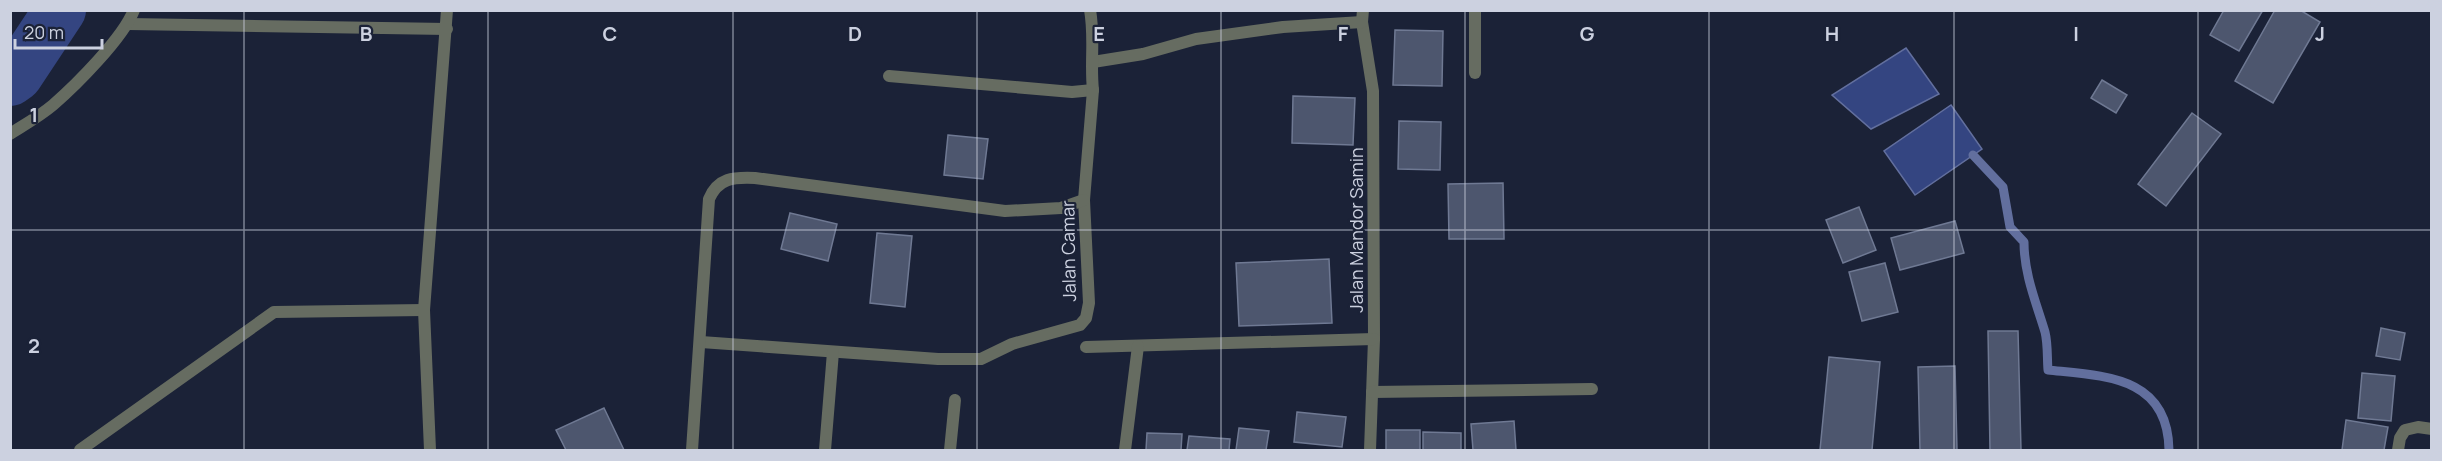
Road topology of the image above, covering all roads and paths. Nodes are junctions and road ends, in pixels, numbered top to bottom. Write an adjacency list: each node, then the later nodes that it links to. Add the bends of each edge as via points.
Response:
1 (134, 10): 6 (street)
2 (447, 10): 7 (street)
3 (1090, 10): 8 (street, Jalan Camar)
4 (1475, 10): 9 (street)
5 (1362, 16): 8 (street, via 1196,39 1143,54); 15 (street, Jalan Mandor Samin, via 1373,91)
6 (128, 24): 7 (street); 12 (street, via 52,106)
7 (447, 28): 14 (street)
8 (1093, 62): 11 (street, Jalan Camar)
9 (1475, 73)
10 (889, 76): 11 (street, via 1072,92)
11 (1093, 90): 13 (street, Jalan Camar)
12 (10, 134)
13 (1084, 200): 16 (street, via 1061,208 1005,211 754,178 723,180 709,199); 19 (street, Jalan Camar, via 1089,303 1080,325 1012,344 981,359)
14 (424, 310): 24 (street, via 274,312); 25 (street)
15 (1374, 339): 17 (street); 21 (street, Jalan Mandor Samin)
16 (701, 342): 19 (street, Jalan Camar); 26 (street)
17 (1138, 346): 18 (street); 29 (street)
18 (1086, 347)
19 (833, 352): 27 (street)
20 (1593, 389): 21 (street)
21 (1372, 392): 30 (street, Jalan Mandor Samin)
22 (955, 400): 28 (street)
23 (2432, 429): 31 (street, via 2405,430)
24 (80, 450)
25 (430, 450)
26 (692, 450)
27 (825, 450)
28 (950, 450)
29 (1125, 450)
30 (1370, 450)
31 (2398, 450)

